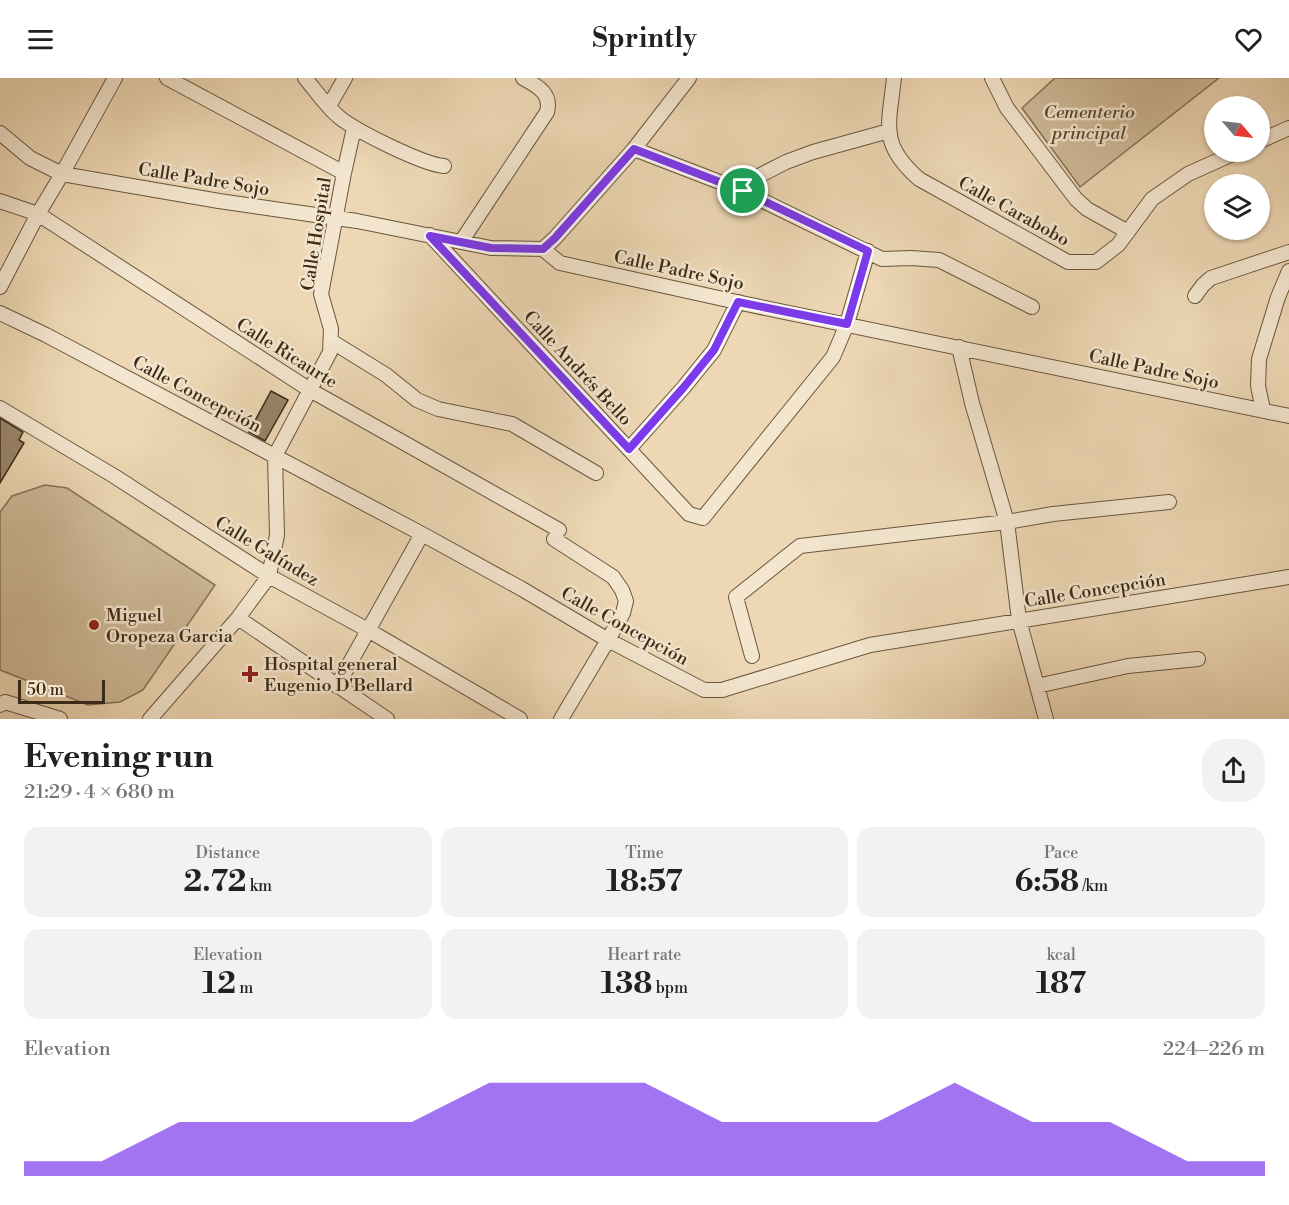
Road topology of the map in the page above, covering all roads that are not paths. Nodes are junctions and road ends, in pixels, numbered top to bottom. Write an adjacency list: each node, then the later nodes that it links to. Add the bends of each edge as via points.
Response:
1 (115, 78): 19 (street)
2 (167, 78): 18 (street)
3 (305, 78): 9 (street)
4 (345, 78): 9 (street)
5 (523, 78): 26 (street, via 546,94 548,112)
6 (689, 78): 15 (street)
7 (894, 78): 12 (street, Calle Carabobo)
8 (992, 78): 24 (street, via 1007,108 1076,199)
9 (329, 106): 10 (street)
10 (354, 128): 17 (street); 18 (street, Calle Hospital)
11 (1289, 128): 14 (street)
12 (889, 131): 20 (street, via 786,162 751,180); 24 (street, Calle Carabobo, via 900,160 919,179 1068,262 1096,262)
13 (0, 133): 19 (street, Calle Padre Sojo, via 30,158)
14 (1270, 137)
15 (634, 149): 20 (street); 27 (street)
16 (1215, 162): 24 (street, Calle Carabobo, via 1188,174 1152,199)
17 (444, 166)
18 (344, 173): 23 (street, Calle Hospital)
19 (62, 174): 22 (street); 23 (street, Calle Padre Sojo)
20 (743, 191): 28 (street)
21 (0, 201): 22 (street, Calle Ricaurte)
22 (38, 214): 31 (street); 40 (street, Calle Ricaurte)
23 (336, 218): 25 (street, Calle Padre Sojo); 38 (street, Calle Hospital, via 321,294)
24 (1128, 232)
25 (430, 236): 26 (street, Calle Padre Sojo); 44 (street, Calle Andrés Bello)
26 (460, 242): 27 (street, Calle Padre Sojo, via 491,248)
27 (543, 249): 34 (street, Calle Padre Sojo, via 561,263)
28 (868, 251): 35 (street, via 882,259 939,260); 37 (street)
29 (1289, 252): 32 (street, via 1211,278)
30 (1289, 271): 33 (street)
31 (0, 287)
32 (1195, 296)
33 (1284, 300): 42 (street, via 1259,359 1258,386)
34 (738, 302): 37 (street, Calle Padre Sojo); 44 (street, via 714,350)
35 (1032, 307)
36 (0, 313): 45 (street, Calle Concepción)
37 (847, 324): 39 (street, Calle Padre Sojo); 44 (street, Calle Andrés Bello, via 833,357 703,518 689,514)
38 (331, 341): 40 (street, Calle Hospital, via 330,351); 46 (street, via 386,375 417,400 438,410 512,424)
39 (959, 347): 42 (street, Calle Padre Sojo); 48 (street)
40 (310, 390): 45 (street, Calle Hospital); 55 (street, Calle Ricaurte, via 557,535 614,576 626,601)
41 (0, 408): 50 (street, Calle Galíndez)
42 (1263, 410): 43 (street, Calle Padre Sojo)
43 (1289, 416)
44 (629, 449)
45 (275, 456): 49 (street, Calle Concepción); 50 (street, via 277,536)
46 (596, 473)
47 (1169, 502): 48 (street)
48 (1006, 522): 53 (street); 56 (street, via 800,546 736,597)
49 (422, 534): 54 (street); 55 (street, Calle Concepción)
50 (269, 576): 52 (street); 54 (street, Calle Galíndez)
51 (1289, 577): 53 (street, Calle Concepción)
52 (238, 618): 58 (street); 62 (street)
53 (1020, 620): 55 (street, Calle Concepción, via 870,645 711,691); 59 (street)
54 (368, 630): 58 (street); 64 (street, Calle Galíndez)
55 (608, 640): 65 (street, Calle Ricaurte)
56 (752, 656)
57 (1197, 659): 59 (street, via 1128,666)
58 (337, 686): 63 (street)
59 (1037, 686): 66 (street)
60 (0, 705): 61 (street, via 5,702)
61 (60, 719)
62 (150, 719)
63 (387, 719)
64 (520, 719)
65 (561, 719)
66 (1046, 719)

